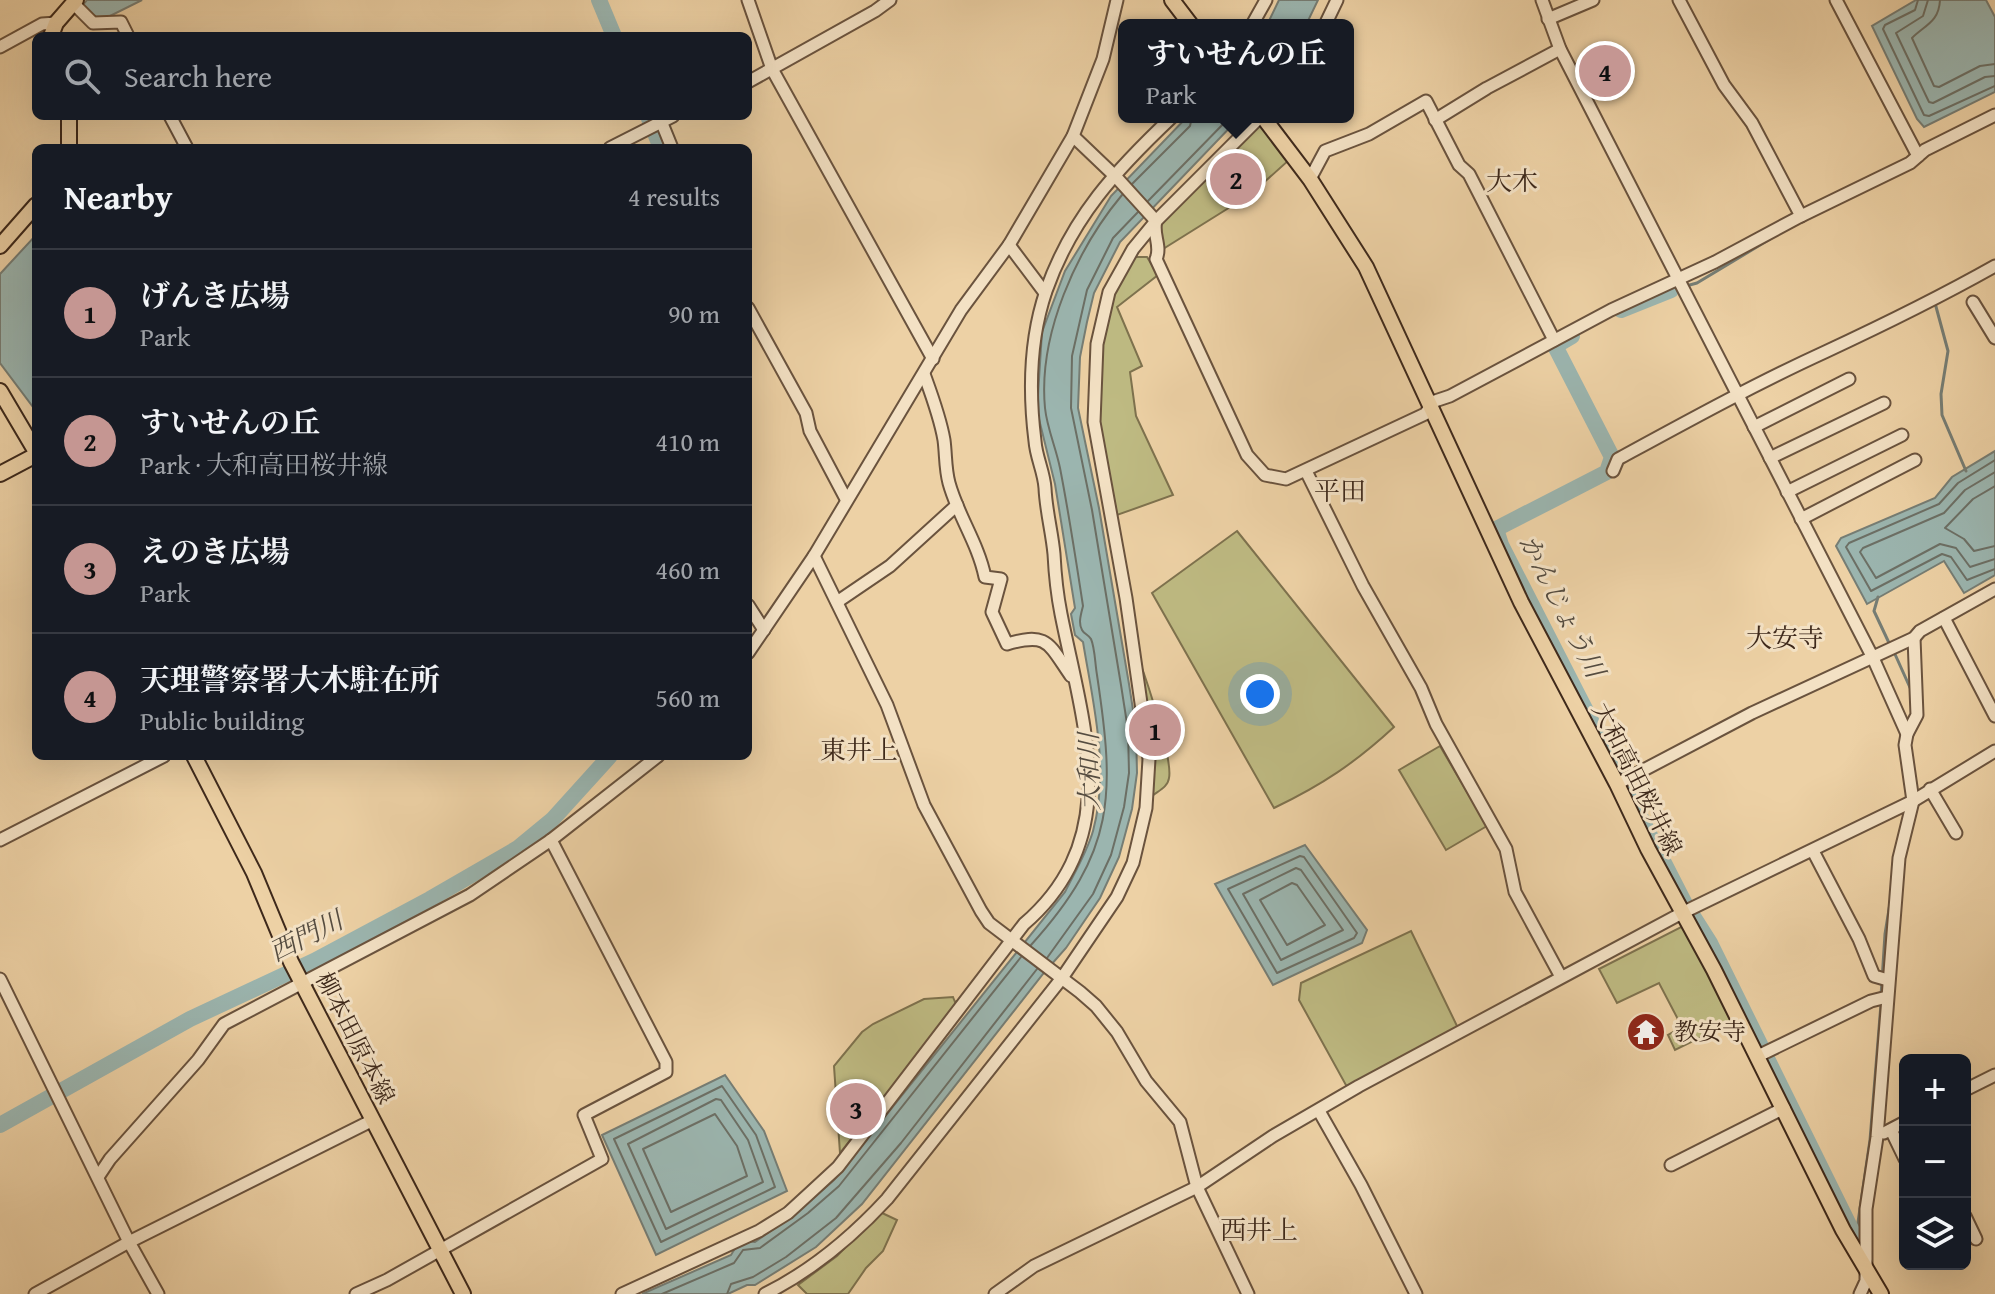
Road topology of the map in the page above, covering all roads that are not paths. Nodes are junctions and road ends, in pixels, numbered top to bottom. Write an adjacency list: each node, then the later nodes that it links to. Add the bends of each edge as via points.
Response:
1 (748, 0): 20 (street)
2 (890, 0): 20 (street)
3 (1117, 0): 31 (street, via 1103,59)
4 (1172, 0): 12 (main road)
5 (1266, 0): 13 (street)
6 (1337, 0): 14 (street)
7 (1542, 0): 15 (street)
8 (1593, 0): 15 (street)
9 (1679, 0): 40 (street)
10 (1836, 0): 36 (street)
11 (75, 2): 16 (main road); 17 (street, via 93,23 121,22)
12 (1186, 19)
13 (1255, 19)
14 (1328, 19)
15 (1548, 19): 19 (street)
16 (53, 30): 18 (street, via 42,24)
17 (126, 32)
18 (0, 47)
19 (1560, 49): 26 (street); 47 (street)
20 (772, 69): 21 (street); 53 (street)
21 (752, 80)
22 (1995, 115): 36 (street)
23 (69, 120): 32 (main road)
24 (172, 120): 33 (street)
25 (664, 120): 27 (street)
26 (1435, 120): 38 (street, via 1426,101 1369,134 1325,151); 52 (street, via 1469,174)
27 (659, 122): 34 (street); 35 (street)
28 (1166, 123): 37 (street)
29 (1256, 123): 41 (street)
30 (1267, 123): 38 (main road, 大和高田桜井線)
31 (1073, 136): 37 (street); 42 (street)
32 (69, 144)
33 (185, 144)
34 (617, 144)
35 (670, 144)
36 (1918, 156): 40 (street)
37 (1115, 176): 41 (street); 48 (street, via 1079,219)
38 (1310, 179): 59 (main road, 大和高田桜井線, via 1366,267)
39 (32, 210): 43 (main road)
40 (1801, 216): 47 (street)
41 (1155, 220): 44 (street); 45 (street)
42 (1009, 245): 48 (street); 53 (street)
43 (0, 246)
44 (1131, 253): 45 (street, via 1147,251); 98 (street, via 1103,312 1094,422 1126,598 1149,784 1133,863 1117,897)
45 (1156, 259): 66 (street, via 1247,455 1265,475 1277,479)
46 (1995, 266): 57 (street)
47 (1678, 280): 52 (street); 57 (street)
48 (1045, 293): 82 (street, via 1033,357 1034,432)
49 (1973, 302): 51 (street)
50 (752, 315): 70 (street)
51 (1995, 338)
52 (1554, 340): 59 (street)
53 (933, 359): 54 (street)
54 (924, 374): 70 (street); 71 (street, via 936,405 944,464)
55 (1849, 379): 60 (street)
56 (0, 391): 62 (main road)
57 (1740, 396): 60 (street); 67 (street, via 1618,459)
58 (1884, 403): 64 (street)
59 (1430, 405): 66 (street, via 1425,414); 89 (main road, 大和高田桜井線, via 1521,602)
60 (1754, 427): 64 (street)
61 (1902, 435): 69 (street)
62 (32, 447)
63 (32, 456): 68 (main road)
64 (1770, 458): 69 (street)
65 (1915, 460): 72 (street)
66 (1306, 471): 99 (street, via 1506,849 1515,892)
67 (1613, 471)
68 (0, 474)
69 (1787, 492): 72 (street)
70 (846, 499): 73 (street)
71 (957, 505): 75 (street, via 890,566); 82 (street, via 980,553 985,577 1001,579 992,612 1007,644 1030,637 1046,642)
72 (1801, 519): 81 (street)
73 (814, 556): 75 (street); 78 (street)
74 (1995, 589): 77 (street)
75 (837, 602): 97 (street, via 887,705 924,805 989,923)
76 (752, 611): 78 (street)
77 (1944, 618): 79 (street); 83 (street)
78 (764, 630): 80 (street)
79 (1914, 638): 81 (street); 84 (street, via 1917,715)
80 (752, 647)
81 (1873, 658): 84 (street); 89 (street, via 1752,713)
82 (1076, 684): 97 (street, via 1090,766 1088,804 1069,871)
83 (1995, 716)
84 (1907, 734): 91 (street)
85 (1995, 751): 90 (street)
86 (156, 760): 93 (street)
87 (196, 760): 101 (main road, 柳本田原本線)
88 (653, 760): 94 (street)
89 (1621, 782): 96 (main road, 大和高田桜井線)
90 (1930, 789): 91 (street); 92 (street)
91 (1913, 801): 95 (street); 102 (street, via 1899,858)
92 (1956, 833)
93 (0, 840)
94 (551, 840): 101 (street, via 470,895); 120 (street, via 666,1062 666,1072 584,1115 602,1159)
95 (1813, 851): 96 (street); 102 (street, via 1874,976)
96 (1687, 911): 99 (street); 104 (main road, 大和高田桜井線)
97 (1014, 940): 98 (street); 126 (street, via 838,1167 788,1213)
98 (1060, 977): 116 (street, via 1096,1006 1180,1122); 127 (street, via 884,1203 815,1266)
99 (1561, 977): 108 (street)
100 (0, 979): 115 (street)
101 (300, 979): 109 (main road, 柳本田原本線); 115 (street, via 224,1024)
102 (1888, 980): 103 (street)
103 (1887, 997): 104 (street); 112 (street)
104 (1762, 1054): 107 (main road, 大和高田桜井線)
105 (1995, 1075): 106 (street)
106 (1971, 1087)
107 (1784, 1108): 114 (street); 121 (main road, 大和高田桜井線)
108 (1319, 1111): 116 (street); 130 (street)
109 (373, 1120): 119 (street); 120 (main road, 柳本田原本線)
110 (1899, 1125): 111 (street)
111 (1891, 1130): 112 (street); 113 (street)
112 (1877, 1137): 121 (street, via 1866,1209)
113 (1899, 1147)
114 (1671, 1165)
115 (98, 1177): 119 (street)
116 (1197, 1187): 128 (street, via 1034,1266); 129 (street)
117 (1971, 1229): 118 (street)
118 (1976, 1239)
119 (129, 1242): 122 (street); 123 (street)
120 (440, 1250): 124 (street); 125 (main road, 柳本田原本線)
121 (1865, 1266): 131 (street); 132 (main road, 大和高田桜井線)
122 (35, 1294)
123 (158, 1294)
124 (356, 1294)
125 (463, 1294)
126 (622, 1294)
127 (765, 1294)
128 (995, 1294)
129 (1248, 1294)
130 (1416, 1294)
131 (1860, 1294)
132 (1881, 1294)

